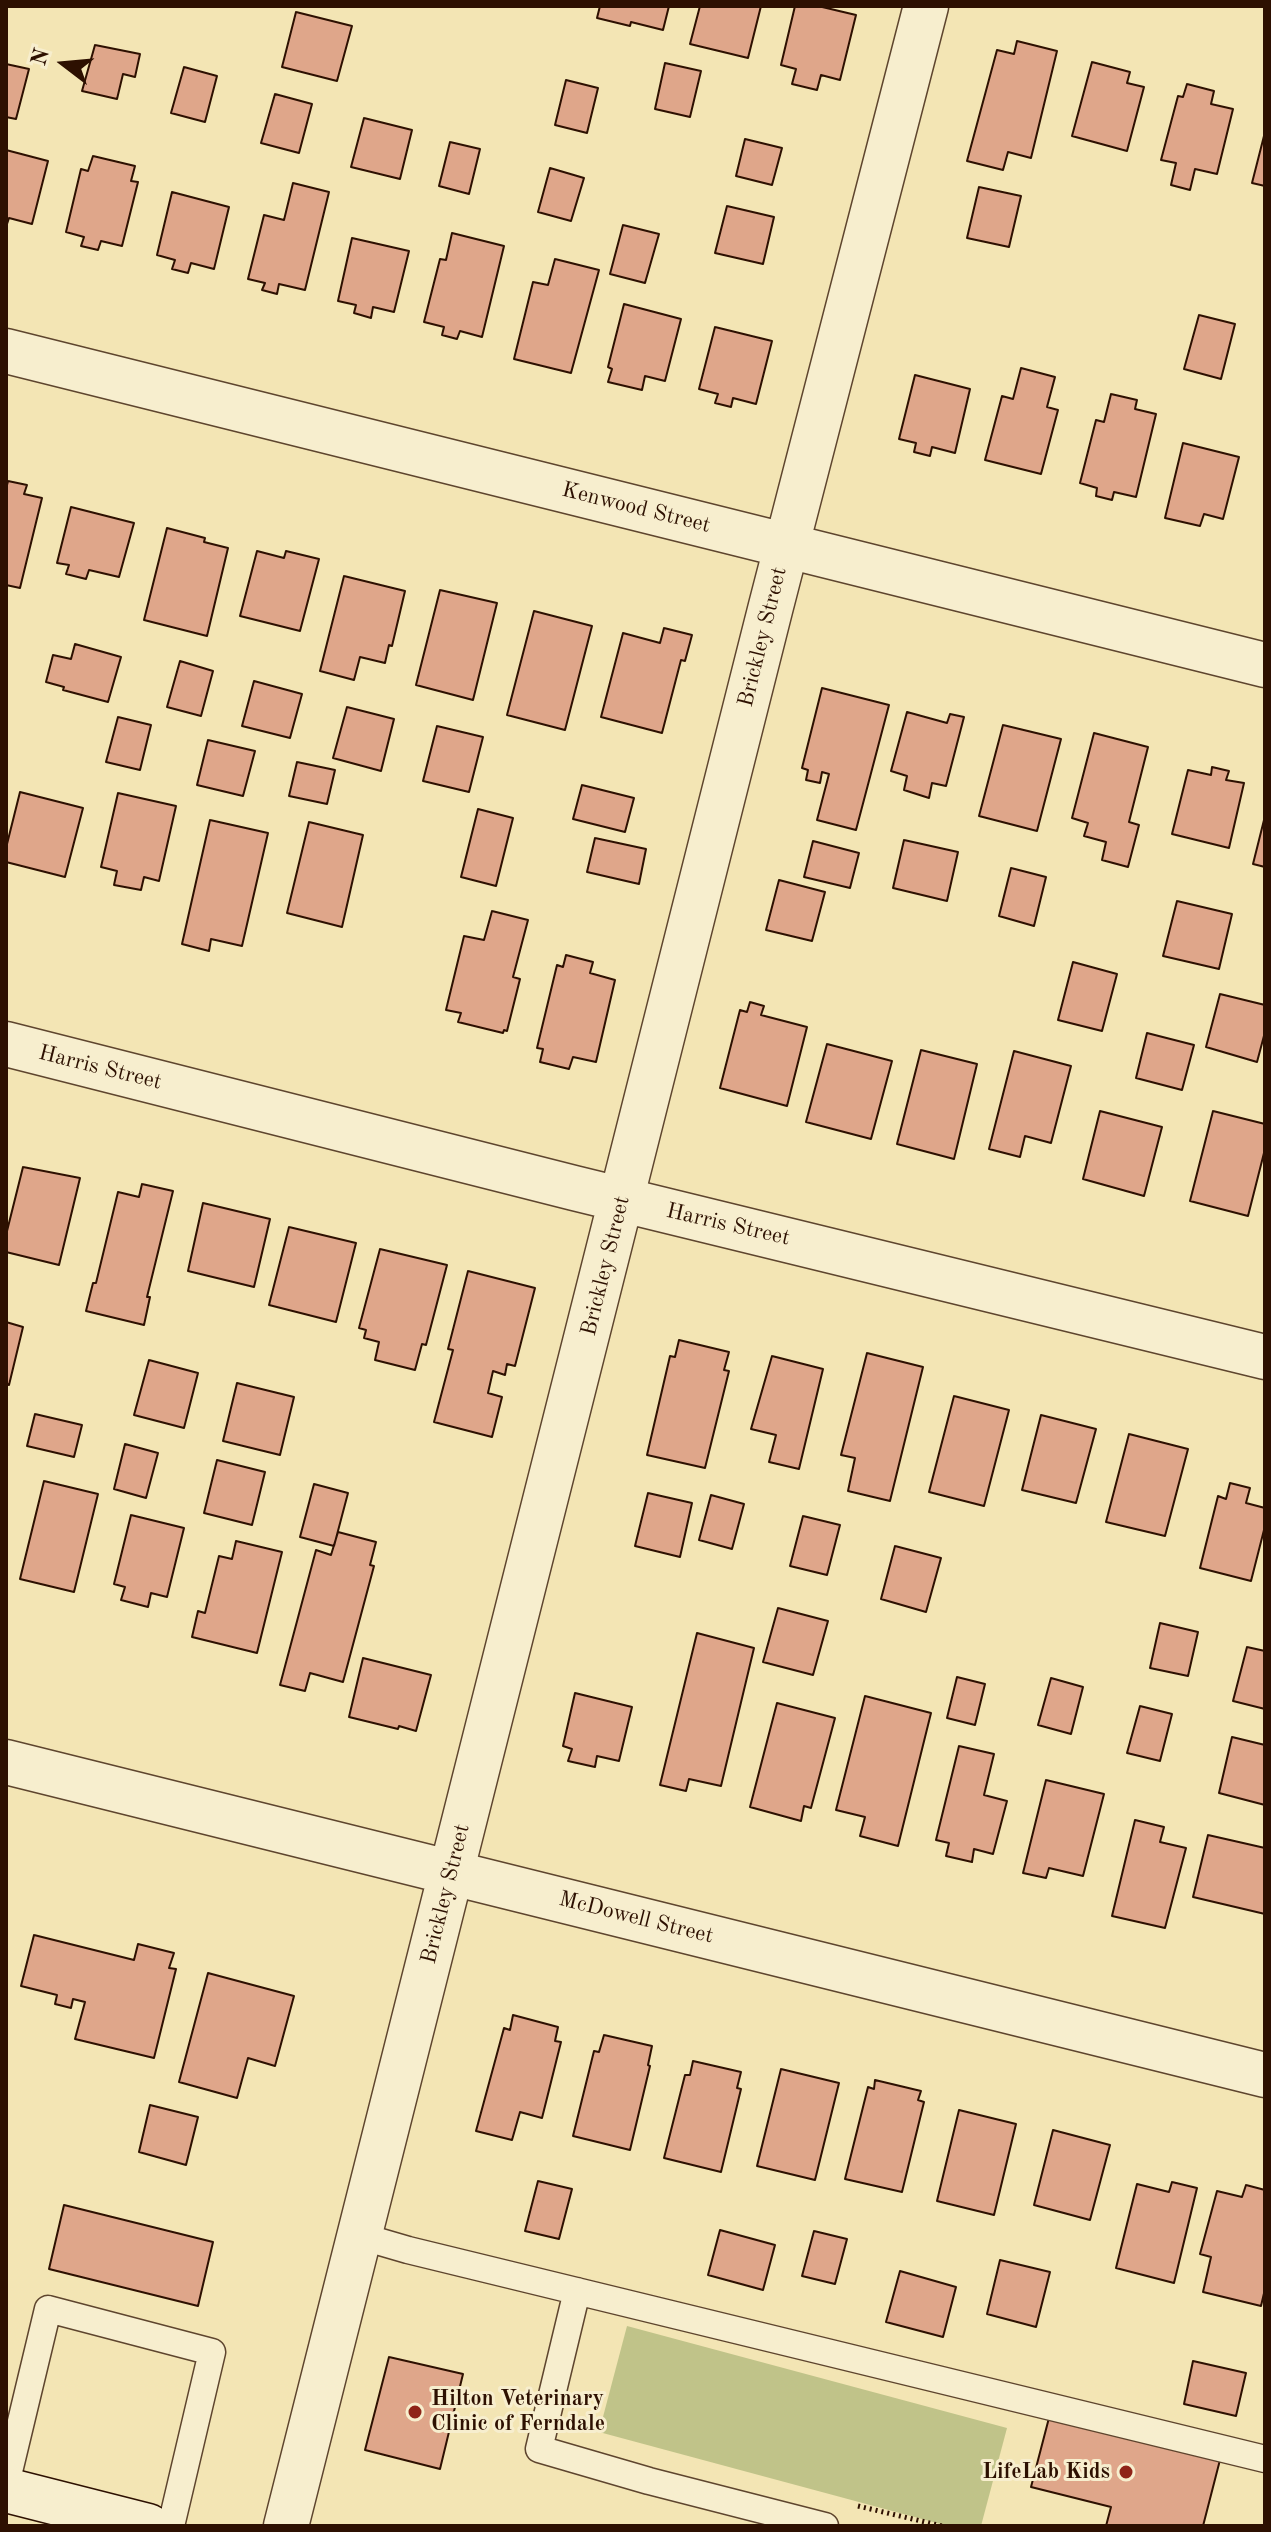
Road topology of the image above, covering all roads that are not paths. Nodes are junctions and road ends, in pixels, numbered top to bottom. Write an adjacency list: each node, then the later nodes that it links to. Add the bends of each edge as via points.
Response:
1 (926, 6): 3 (street, Brickley Street)
2 (6, 351): 3 (street, Kenwood Street)
3 (786, 546): 4 (street, Kenwood Street); 6 (street, Brickley Street)
4 (1265, 665)
5 (6, 1044): 6 (street, Harris Street)
6 (622, 1200): 7 (street, Harris Street); 9 (street, Brickley Street)
7 (1265, 1357)
8 (6, 1762): 9 (street, McDowell Street)
9 (452, 1873): 10 (street, McDowell Street); 11 (street, Brickley Street)
10 (1265, 2075)
11 (360, 2236): 12 (lane); 17 (street, Brickley Street)
12 (577, 2291): 13 (lane); 18 (lane, via 539,2449)
13 (1265, 2459)
14 (6, 2487): 15 (street); 16 (lane, via 48,2309 212,2352)
15 (148, 2526)
16 (171, 2526)
17 (286, 2526)
18 (825, 2526)

